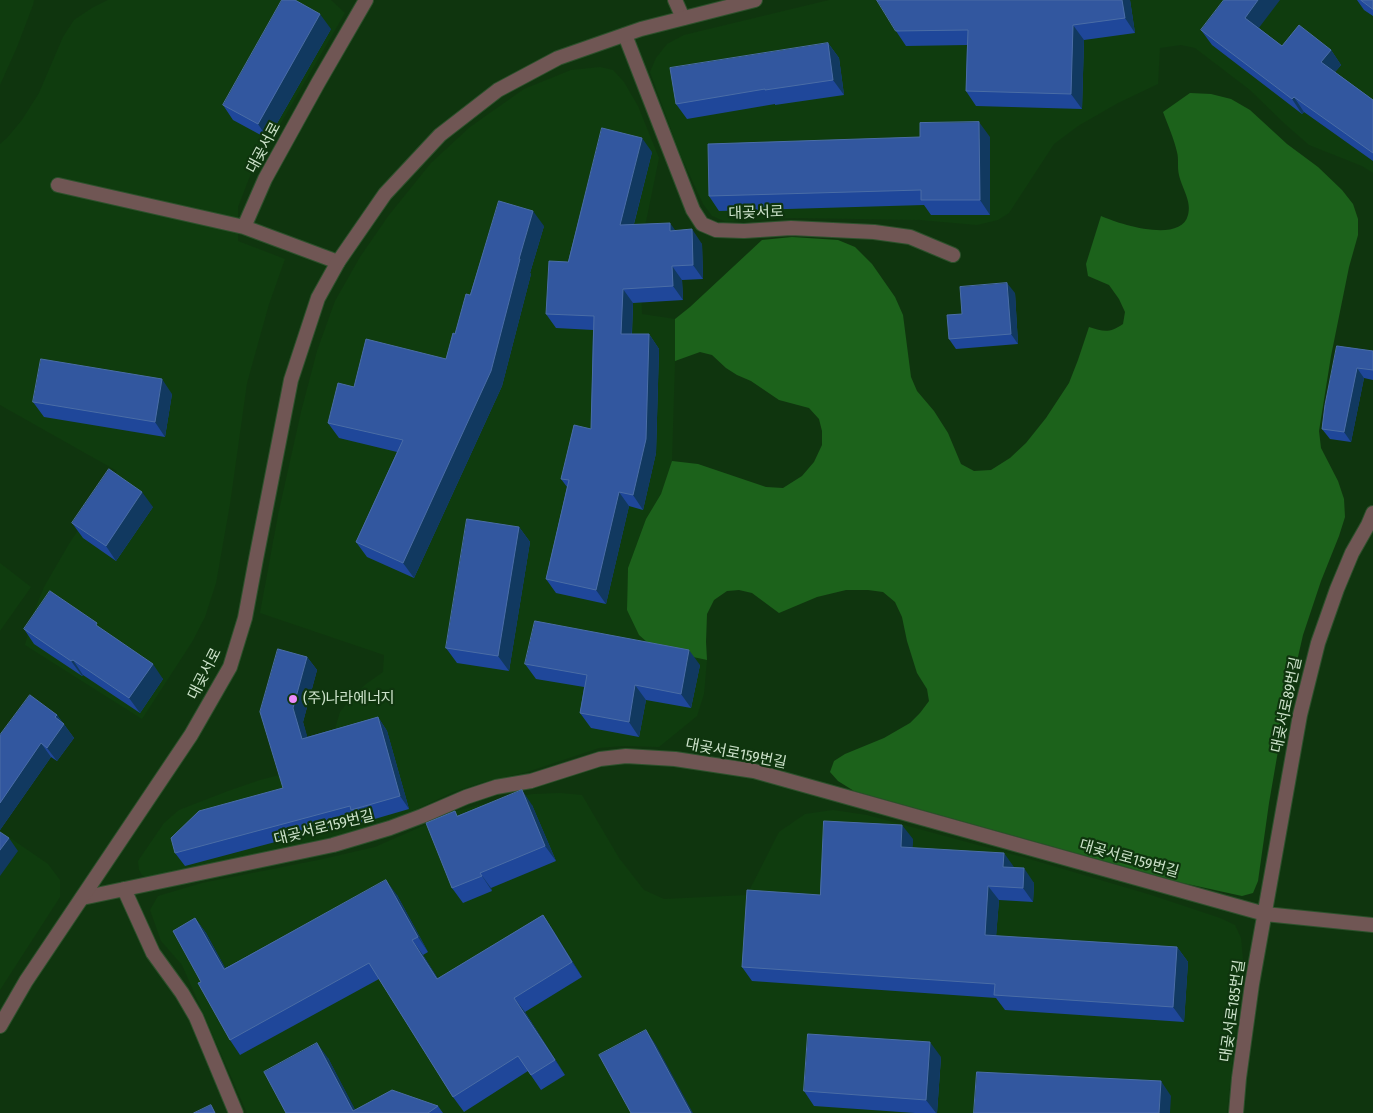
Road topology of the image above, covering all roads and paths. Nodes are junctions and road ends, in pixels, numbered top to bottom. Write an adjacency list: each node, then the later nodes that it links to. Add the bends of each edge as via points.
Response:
1 (366, 0): 7 (street, 대곶서로, via 265,179)
2 (675, 0): 4 (street)
3 (755, 0): 4 (street, 대곶서로)
4 (683, 18): 5 (street, 대곶서로)
5 (625, 34): 8 (street, 대곶서로, via 693,210 702,224 716,230 791,228 874,232 910,237); 9 (street, 대곶서로, via 558,58 498,90 440,136 385,194)
6 (58, 184): 7 (street)
7 (244, 227): 9 (street)
8 (953, 255)
9 (338, 262): 12 (street, 대곶서로, via 318,298 292,380 245,618 230,667 191,735)
10 (1373, 513): 13 (street, 대곶서로89번길, via 1352,553 1318,643 1300,715)
11 (124, 889): 12 (street, 대곶서로159번길); 13 (street, 대곶서로159번길, via 333,845 390,828 466,796 531,781 600,759 626,756 675,759 754,771); 16 (street, via 153,953 196,1017)
12 (82, 898): 15 (street, 대곶서로)
13 (1265, 914): 14 (street, 대곶서로159번길); 17 (street, 대곶서로185번길, via 1252,984)
14 (1373, 925)
15 (0, 1026)
16 (236, 1113)
17 (1236, 1113)

